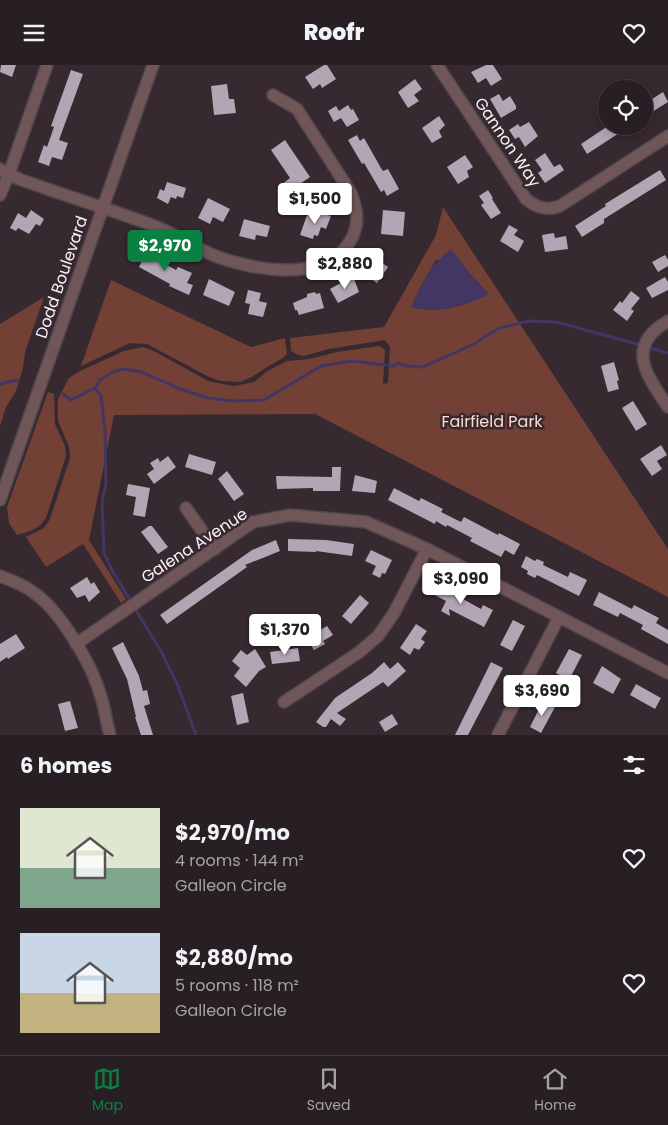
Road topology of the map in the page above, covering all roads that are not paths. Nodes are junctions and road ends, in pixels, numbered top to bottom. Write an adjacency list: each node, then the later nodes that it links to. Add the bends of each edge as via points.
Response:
1 (47, 65): 6 (street)
2 (153, 65): 8 (street, Dodd Boulevard)
3 (436, 65): 5 (street, Gannon Way, via 526,199 539,208 560,206)
4 (273, 95): 8 (street, via 296,109 351,193 358,215 356,228 345,250 335,258 291,270 236,262 152,225)
5 (668, 135)
6 (5, 172): 7 (street); 8 (street)
7 (0, 195)
8 (103, 209): 11 (street, Dodd Boulevard)
9 (668, 321): 10 (street, via 649,336 643,358 647,376)
10 (668, 407)
11 (0, 501)
12 (186, 509): 13 (street)
13 (215, 549): 14 (street, Galena Avenue, via 253,522 290,515 366,522); 17 (street, Galena Avenue)
14 (427, 549): 16 (street, Galena Avenue); 19 (street, via 394,613 378,636)
15 (0, 576): 17 (street, via 38,595)
16 (559, 617): 18 (street, Galena Avenue); 21 (street)
17 (76, 644): 20 (street, via 100,694)
18 (668, 673)
19 (284, 703)
20 (110, 735)
21 (498, 735)

